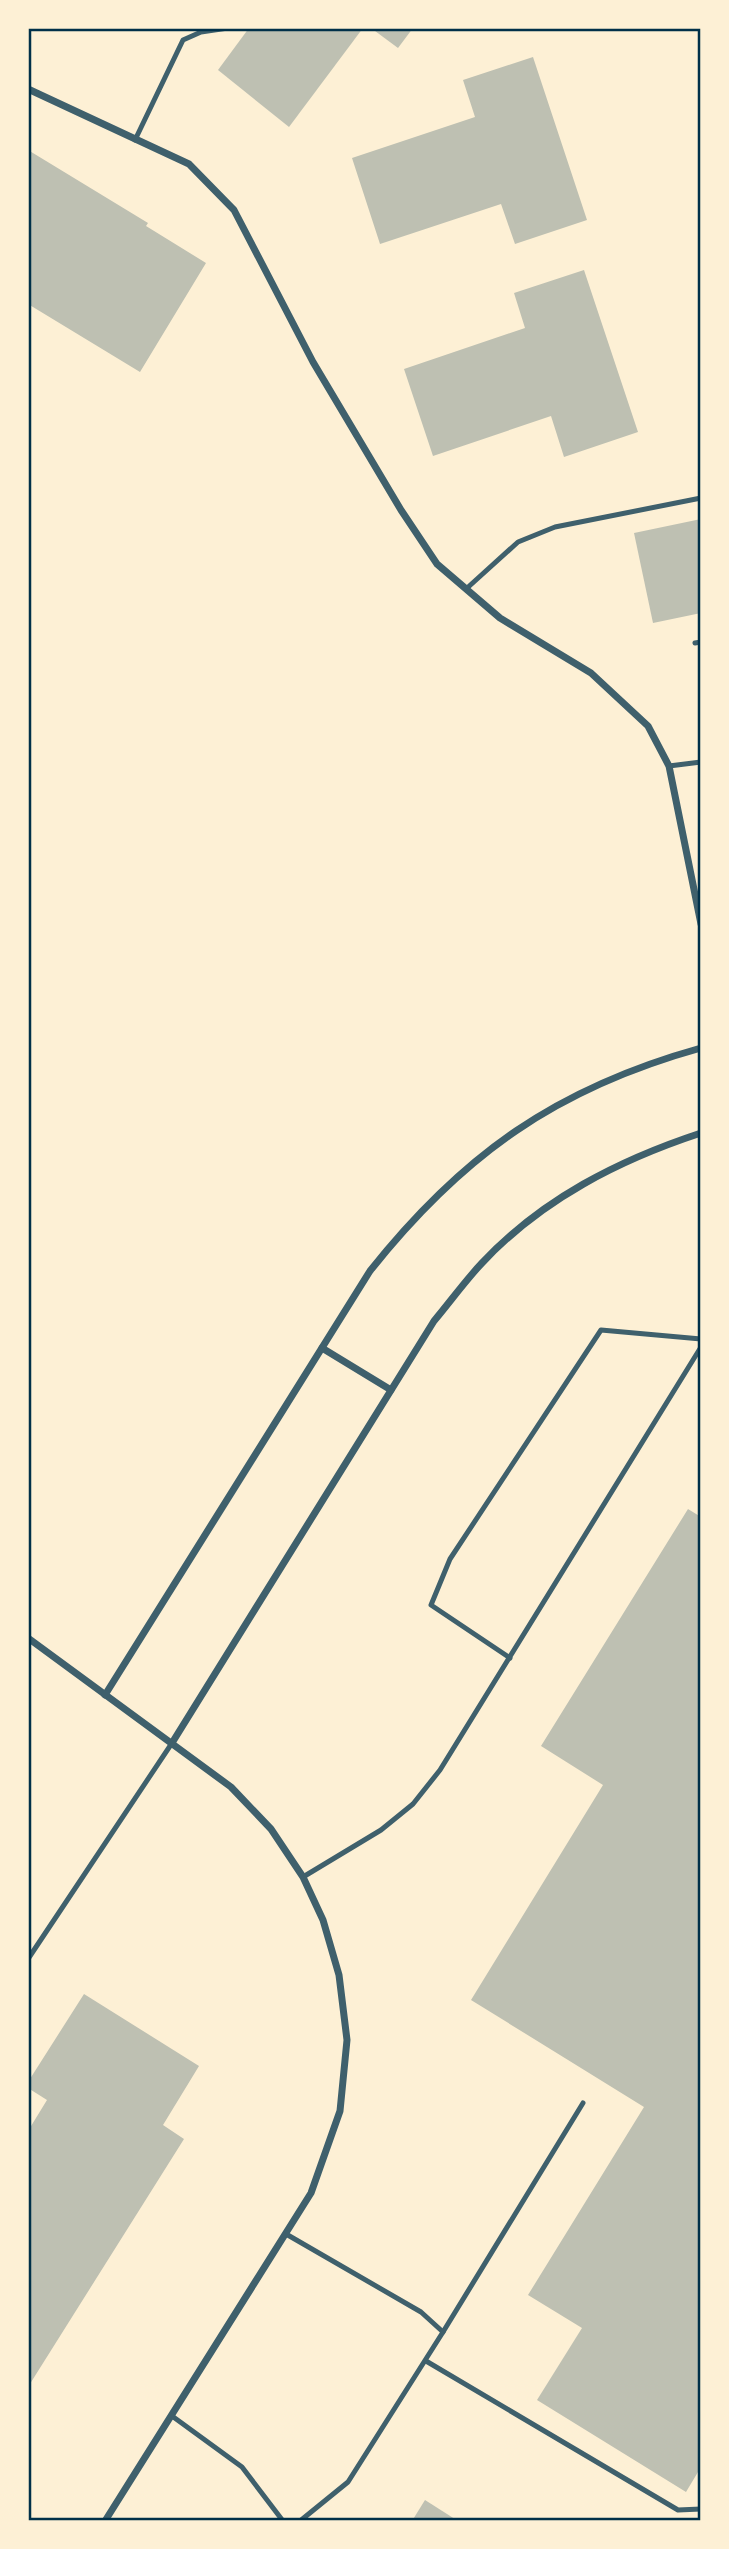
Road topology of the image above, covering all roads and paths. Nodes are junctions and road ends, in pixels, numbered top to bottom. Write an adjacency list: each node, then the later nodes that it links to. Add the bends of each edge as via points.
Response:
1 (228, 28): 3 (lane, via 183,40)
2 (28, 89): 3 (street)
3 (135, 140): 5 (street, via 189,164 234,210 313,362 401,510 438,564)
4 (701, 498): 5 (lane, via 555,527 518,542)
5 (466, 589): 7 (street, via 500,618 591,673 648,726)
6 (701, 762): 7 (lane)
7 (669, 766): 8 (street)
8 (701, 924)
9 (701, 1048): 13 (street, via 645,1064 580,1091 517,1128 460,1172 408,1223 378,1261)
10 (701, 1133): 14 (street, via 644,1152 580,1184 530,1220 483,1262 434,1321)
11 (701, 1339): 16 (lane, via 600,1330 450,1559 431,1605)
12 (701, 1346): 16 (lane)
13 (322, 1348): 14 (street); 17 (street)
14 (391, 1390): 18 (street)
15 (28, 1638): 17 (street)
16 (510, 1658): 19 (lane, via 414,1804 381,1830)
17 (105, 1695): 18 (street)
18 (172, 1743): 19 (street, via 231,1787 271,1829); 20 (lane)
19 (303, 1877): 22 (street, via 323,1920 339,1975 347,2062 340,2111 323,2165)
20 (28, 1959)
21 (583, 2103): 23 (lane)
22 (286, 2235): 23 (lane, via 421,2312); 25 (street)
23 (443, 2332): 24 (lane)
24 (426, 2361): 26 (lane, via 678,2510); 29 (lane, via 348,2482)
25 (172, 2416): 27 (street); 28 (lane, via 242,2467)
26 (701, 2509)
27 (105, 2521)
28 (283, 2521)
29 (300, 2521)

